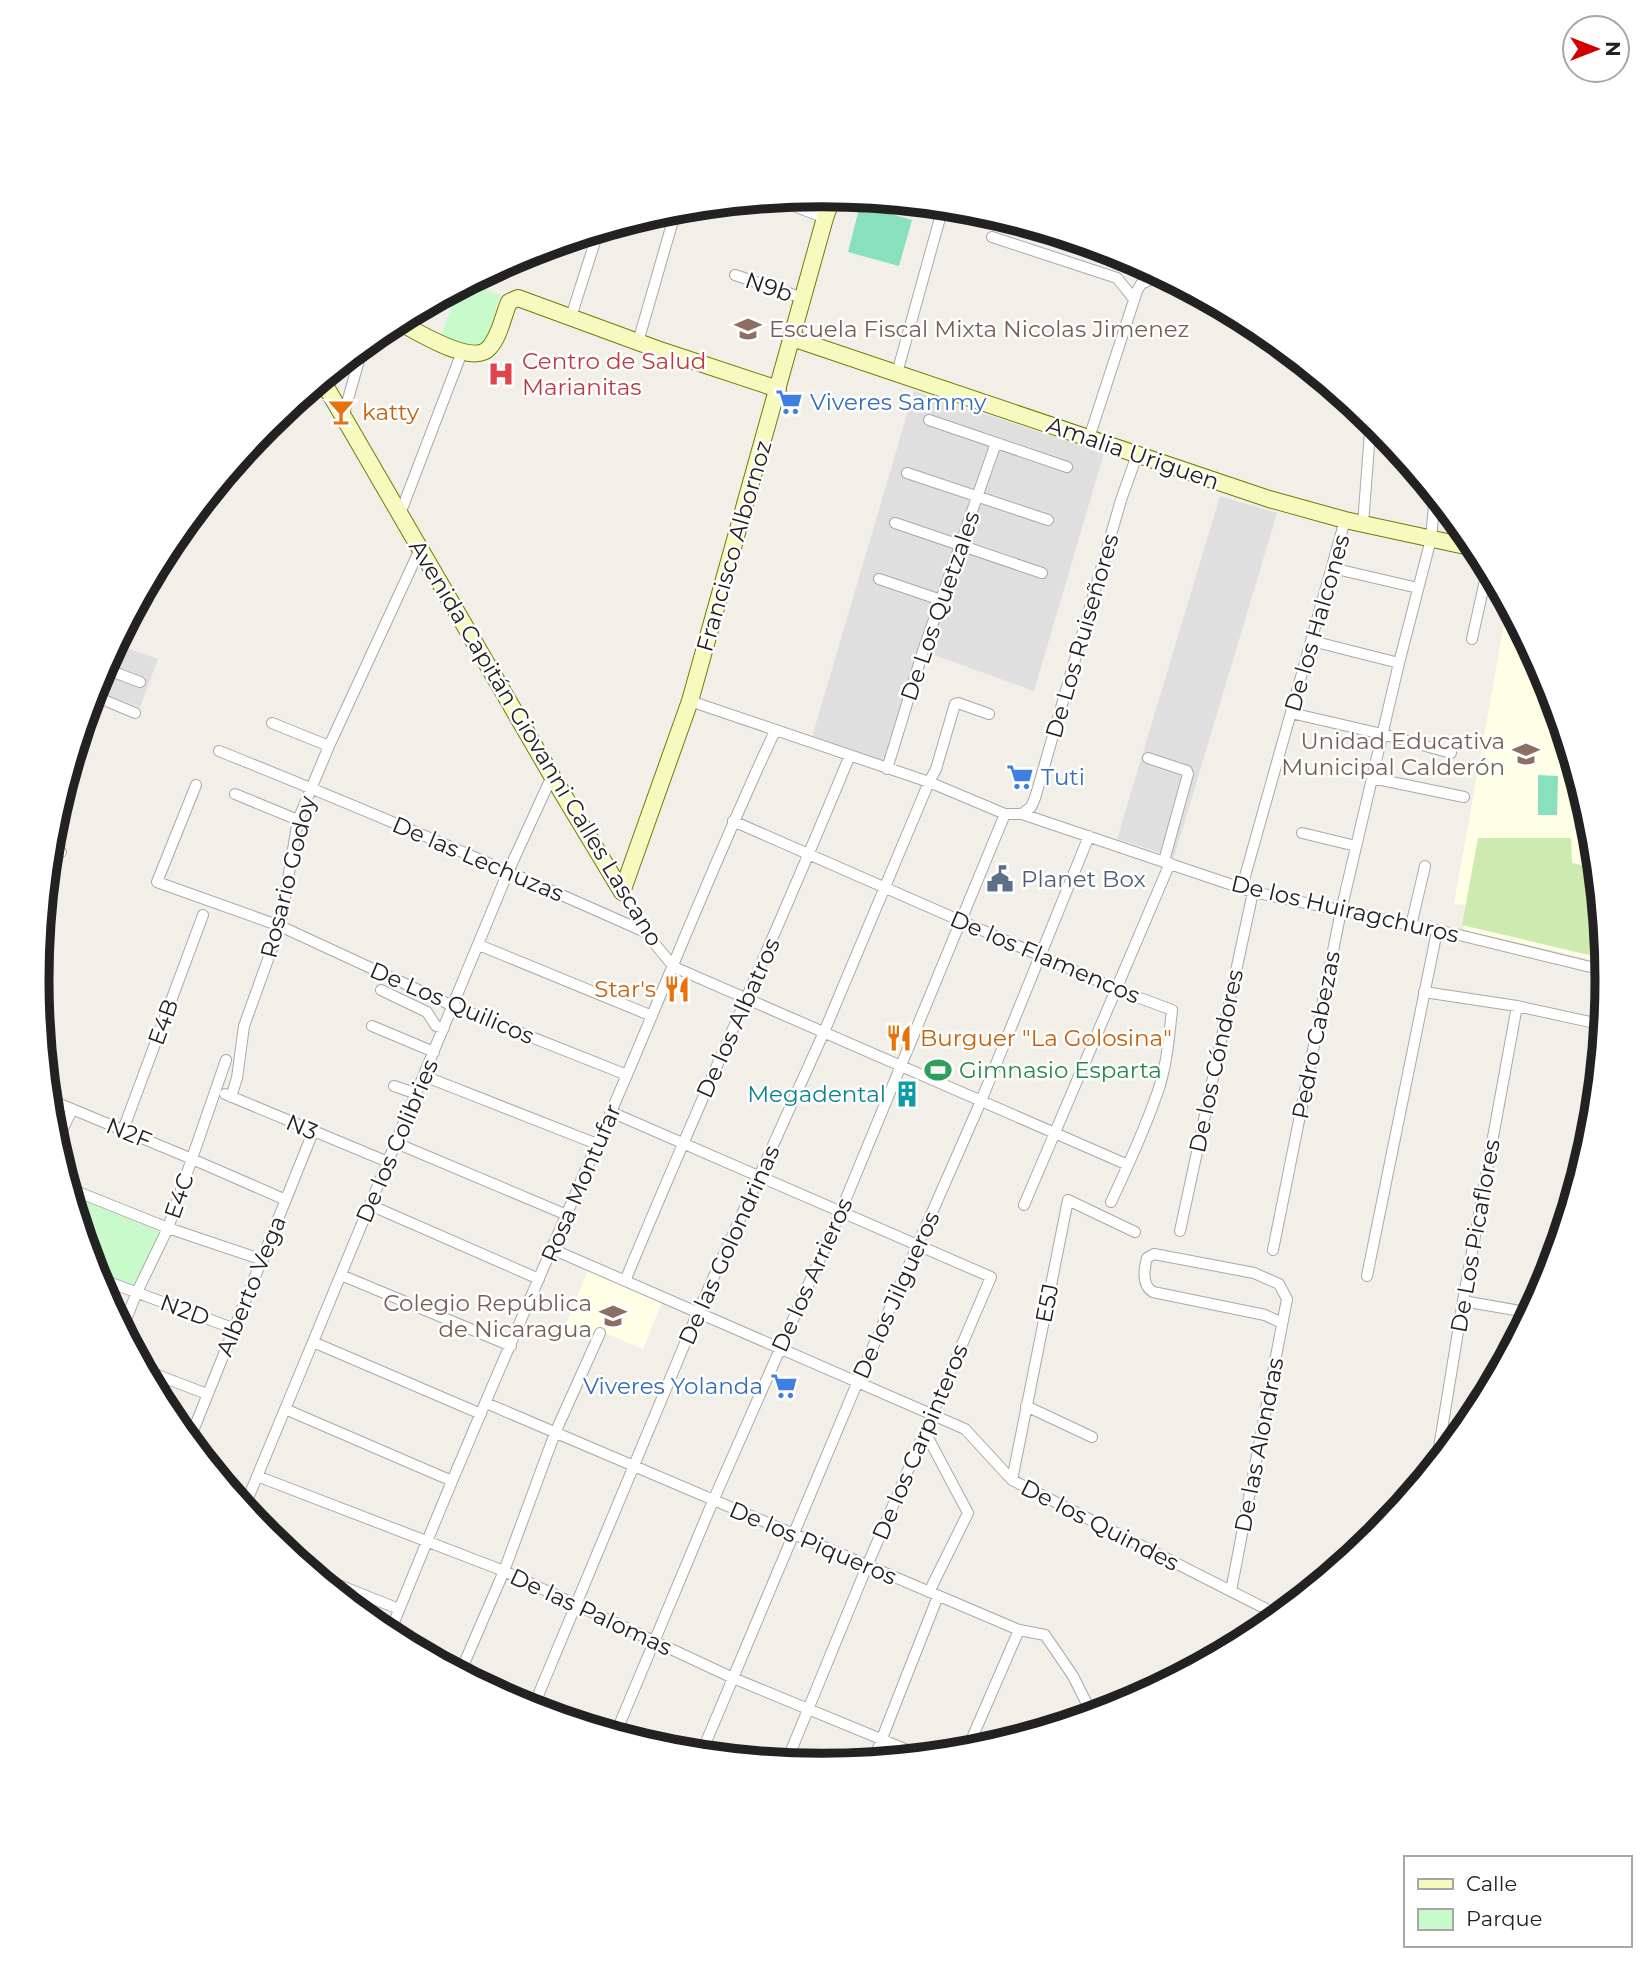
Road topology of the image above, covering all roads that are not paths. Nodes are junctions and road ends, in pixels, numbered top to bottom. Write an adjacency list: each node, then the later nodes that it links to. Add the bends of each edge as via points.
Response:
1 (829, 207): 3 (street, Francisco Albornoz)
2 (799, 208): 3 (street)
3 (825, 218): 10 (street, Francisco Albornoz)
4 (940, 218): 18 (street)
5 (673, 222): 15 (street)
6 (992, 237): 11 (street, via 1117,278)
7 (595, 241): 12 (street)
8 (735, 275): 10 (street, N9b)
9 (1150, 280): 11 (street, via 1141,284)
10 (803, 298): 14 (street, Francisco Albornoz)
11 (1134, 299): 24 (street)
12 (571, 317): 15 (street); 16 (street, via 515,298 508,303 487,350)
13 (410, 327): 16 (street)
14 (792, 338): 18 (street, Amalia Uriguen); 20 (street, Francisco Albornoz)
15 (638, 342): 20 (street)
16 (462, 352): 31 (street)
17 (358, 362): 21 (street)
18 (897, 373): 24 (street, Amalia Uriguen)
19 (326, 388): 21 (street, Avenida Capitán Giovanni Calles Lascano)
20 (778, 389): 52 (street, Francisco Albornoz)
21 (343, 417): 31 (street, Avenida Capitán Giovanni Calles Lascano)
22 (929, 420): 25 (street)
23 (1370, 435): 35 (street)
24 (1089, 438): 26 (street, Amalia Uriguen)
25 (996, 443): 27 (street); 29 (street, De Los Quetzales)
26 (1137, 456): 33 (street, Amalia Uriguen); 73 (street, De Los Ruiseñores, via 1035,798)
27 (1067, 467)
28 (907, 473): 29 (street)
29 (978, 497): 32 (street); 38 (street, De Los Quetzales)
30 (1434, 507): 36 (street, Pedro Cabezas)
31 (400, 514): 39 (street, Avenida Capitán Giovanni Calles Lascano)
32 (1048, 520)
33 (1345, 520): 35 (street, Amalia Uriguen); 40 (street, De los Halcones)
34 (895, 523): 38 (street)
35 (1363, 524): 36 (street, Amalia Uriguen)
36 (1431, 539): 37 (street, Amalia Uriguen); 44 (street, Pedro Cabezas)
37 (1462, 545)
38 (961, 546): 41 (street); 45 (street, De Los Quetzales)
39 (420, 549): 59 (street, Rosario Godoy); 65 (street, Avenida Capitán Giovanni Calles Lascano)
40 (1332, 568): 44 (street); 47 (street, De los Halcones)
41 (1042, 573)
42 (879, 579): 45 (street)
43 (1485, 582): 46 (street)
44 (1418, 588): 48 (street, Pedro Cabezas)
45 (941, 600): 64 (street, De Los Quetzales)
46 (1472, 639)
47 (1312, 641): 48 (street); 54 (street, De los Halcones)
48 (1399, 663): 58 (street, Pedro Cabezas)
49 (113, 672): 50 (street)
50 (140, 682)
51 (102, 699): 53 (street)
52 (690, 701): 57 (street, De los Huiragchuros); 85 (street, Francisco Albornoz)
53 (135, 713)
54 (1292, 713): 58 (street); 84 (street, De los Halcones)
55 (989, 714): 67 (street, De las Golondrinas, via 955,704)
56 (272, 723): 59 (street)
57 (775, 731): 62 (street, De los Huiragchuros); 75 (street, Rosa Montufar)
58 (1382, 734): 61 (street); 66 (street, Pedro Cabezas)
59 (329, 746): 69 (street, Rosario Godoy)
60 (219, 751): 69 (street)
61 (1451, 753)
62 (850, 755): 64 (street, De los Huiragchuros); 79 (street, De los Albatros)
63 (1149, 758): 80 (street, via 1188,774)
64 (887, 769): 67 (street, De los Huiragchuros)
65 (552, 776): 82 (street, De los Colibries); 85 (street, Avenida Capitán Giovanni Calles Lascano)
66 (1372, 778): 71 (street); 78 (street, Pedro Cabezas)
67 (929, 782): 72 (street, De los Huiragchuros); 83 (street, De las Golondrinas)
68 (196, 785): 89 (street, De Los Quilicos, via 157,882)
69 (310, 787): 74 (street, Rosario Godoy); 82 (street, De las Lechuzas)
70 (235, 794): 74 (street)
71 (1464, 797)
72 (1005, 814): 73 (street, De los Huiragchuros); 88 (street, De los Arrieros)
73 (1022, 814): 77 (street, De los Huiragchuros)
74 (298, 820): 89 (street, Rosario Godoy)
75 (733, 821): 79 (street, De los Flamencos); 95 (street, Rosa Montufar)
76 (1302, 833): 78 (street)
77 (1089, 836): 80 (street, De los Huiragchuros); 94 (street, De los Jilgueros)
78 (1356, 846): 86 (street, Pedro Cabezas)
79 (809, 854): 83 (street, De los Flamencos); 100 (street, De los Albatros)
80 (1167, 862): 84 (street, De los Huiragchuros); 97 (street)
81 (1424, 866): 90 (street)
82 (508, 872): 91 (street, De las Lechuzas); 93 (street, De los Colibries)
83 (885, 887): 88 (street, De los Flamencos); 107 (street, De las Golondrinas)
84 (1247, 890): 86 (street, De los Huiragchuros); 140 (street, De los Cóndores)
85 (622, 892): 91 (street, Avenida Capitán Giovanni Calles Lascano)
86 (1341, 911): 90 (street, De los Huiragchuros); 144 (street, Pedro Cabezas)
87 (202, 915): 122 (street, E4B)
88 (961, 921): 94 (street, De los Flamencos); 110 (street, De los Arrieros)
89 (280, 926): 101 (street, De Los Quilicos); 116 (street, Rosario Godoy, via 244,1026)
90 (1411, 926): 92 (street, De los Huiragchuros)
91 (645, 932): 95 (street, Avenida Capitán Giovanni Calles Lascano)
92 (1437, 932): 96 (street, De los Huiragchuros); 99 (street)
93 (479, 945): 101 (street, De los Colibries); 103 (street)
94 (1040, 956): 97 (street, De los Flamencos); 117 (street, De los Jilgueros)
95 (674, 967): 100 (street, Avenida Capitán Giovanni Calles Lascano); 103 (street, Rosa Montufar)
96 (1595, 968)
97 (1116, 989): 124 (street); 130 (street, De los Flamencos, via 1172,1010 1158,1089)
98 (381, 990): 106 (street, via 427,1013 436,1026)
99 (1424, 992): 102 (street); 147 (street)
100 (747, 998): 107 (street, Avenida Capitán Giovanni Calles Lascano); 126 (street, De los Albatros)
101 (453, 1006): 106 (street, De los Colibries); 111 (street, De Los Quilicos)
102 (1517, 1006): 104 (street); 152 (street, De Los Picaflores)
103 (652, 1016): 111 (street, Rosa Montufar)
104 (1594, 1023)
105 (372, 1026): 108 (street)
106 (444, 1028): 108 (street, De los Colibries)
107 (824, 1032): 110 (street, Avenida Capitán Giovanni Calles Lascano); 131 (street, De las Golondrinas)
108 (434, 1052): 112 (street, De los Colibries)
109 (226, 1060): 114 (street, E4C)
110 (901, 1067): 117 (street, Avenida Capitán Giovanni Calles Lascano); 137 (street, De los Arrieros)
111 (627, 1075): 120 (street, Rosa Montufar)
112 (424, 1076): 115 (street, De los Colibries); 127 (street)
113 (394, 1086): 115 (street)
114 (216, 1090): 116 (street, N3); 128 (street, E4C)
115 (417, 1094): 125 (street, De los Colibries)
116 (231, 1097): 123 (street, N3)
117 (981, 1101): 124 (street, Avenida Capitán Giovanni Calles Lascano); 142 (street, De los Jilgueros)
118 (60, 1105): 119 (street, N2F)
119 (72, 1110): 121 (street); 122 (street, N2F)
120 (611, 1112): 126 (street); 127 (street, Rosa Montufar)
121 (63, 1128)
122 (123, 1130): 128 (street, N2F)
123 (313, 1132): 129 (street, N3); 133 (street, Alberto Vega)
124 (1054, 1132): 130 (street, Avenida Capitán Giovanni Calles Lascano); 136 (street)
125 (396, 1143): 129 (street, De los Colibries); 138 (street)
126 (682, 1143): 131 (street); 149 (street, De los Albatros)
127 (597, 1144): 138 (street, Rosa Montufar)
128 (192, 1158): 133 (street, N2F); 139 (street, E4C)
129 (388, 1162): 135 (street, De los Colibries)
130 (1128, 1165): 134 (street, De los Flamencos)
131 (758, 1177): 137 (street); 154 (street, De las Golondrinas)
132 (78, 1192): 139 (street)
133 (286, 1200): 145 (street, Alberto Vega)
134 (1111, 1202)
135 (370, 1205): 146 (street, De los Colibries); 148 (street)
136 (1024, 1205)
137 (840, 1213): 142 (street); 161 (street, De los Arrieros)
138 (567, 1214): 143 (street, Rosa Montufar)
139 (168, 1228): 145 (street); 151 (street, E4C)
140 (1180, 1231)
141 (1135, 1232): 165 (street, E5J, via 1068,1200)
142 (918, 1246): 163 (street, De los Jilgueros); 168 (street, De los Carpinteros, via 991,1277)
143 (552, 1249): 148 (street, Rosa Montufar); 149 (street)
144 (1273, 1250)
145 (263, 1260): 157 (street, Alberto Vega)
146 (341, 1275): 159 (street, De los Colibries); 160 (street)
147 (1367, 1276)
148 (539, 1279): 160 (street, Rosa Montufar)
149 (625, 1281): 154 (street)
150 (111, 1283): 151 (street, N2D)
151 (137, 1292): 155 (street, E4C); 157 (street, N2D)
152 (1463, 1301): 153 (street); 173 (street, De Los Picaflores)
153 (1521, 1311)
154 (698, 1312): 161 (street); 174 (street, De las Golondrinas)
155 (127, 1318)
156 (1282, 1322): 156 (street, De las Alondras, via 1287,1299 1279,1284 1254,1273 1154,1254 1146,1260 1145,1280 1153,1292); 185 (street, De las Alondras)
157 (235, 1329): 164 (street, Alberto Vega)
158 (600, 1333): 170 (street)
159 (313, 1342): 166 (street, De los Colibries); 167 (street, De los Piqueros)
160 (510, 1346): 167 (street, Rosa Montufar)
161 (780, 1348): 163 (street); 179 (street, De los Arrieros)
162 (158, 1375): 164 (street)
163 (858, 1381): 168 (street); 180 (street, De los Jilgueros)
164 (207, 1394): 169 (street, Alberto Vega)
165 (1026, 1406): 172 (street); 176 (street, E5J)
166 (285, 1409): 175 (street, De los Colibries); 177 (street)
167 (483, 1409): 170 (street, De los Piqueros); 177 (street, Rosa Montufar)
168 (933, 1414): 171 (street, De los Carpinteros); 176 (street, De los Quindes, via 965,1429)
169 (193, 1430)
170 (555, 1433): 174 (street, De los Piqueros); 183 (street)
171 (925, 1433): 182 (street, De los Carpinteros); 186 (street, via 968,1513)
172 (1092, 1437)
173 (1439, 1447)
174 (634, 1467): 179 (street, De los Piqueros); 187 (street, De las Golondrinas)
175 (257, 1476): 178 (street, De los Colibries); 181 (street, De las Palomas)
176 (1012, 1480): 185 (street, De los Quindes)
177 (452, 1481): 181 (street, Rosa Montufar)
178 (248, 1498)
179 (713, 1501): 180 (street, De los Piqueros); 192 (street, De los Arrieros)
180 (794, 1535): 182 (street, De los Piqueros); 194 (street, De los Jilgueros)
181 (428, 1541): 183 (street, De las Palomas); 188 (street, Rosa Montufar)
182 (867, 1566): 186 (street, De los Piqueros); 197 (street, De los Carpinteros)
183 (504, 1571): 187 (street, De las Palomas); 193 (street)
184 (343, 1587): 188 (street)
185 (1231, 1591): 189 (street, De los Quindes)
186 (934, 1594): 191 (street, De los Piqueros); 200 (street)
187 (576, 1605): 192 (street, De las Palomas); 195 (street, De las Golondrinas)
188 (399, 1609): 190 (street, Rosa Montufar)
189 (1269, 1610)
190 (393, 1624)
191 (1019, 1630): 196 (street, De los Piqueros, via 1045,1635); 199 (street)
192 (653, 1642): 194 (street, De las Palomas); 198 (street, De los Arrieros)
193 (463, 1665)
194 (733, 1678): 197 (street, De las Palomas); 201 (street, De los Jilgueros)
195 (537, 1699)
196 (1088, 1707)
197 (808, 1709): 200 (street, De las Palomas); 204 (street, De los Carpinteros)
198 (618, 1727)
199 (972, 1739)
200 (882, 1740): 202 (street, De las Palomas); 203 (street)
201 (705, 1744)
202 (904, 1749)
203 (877, 1752)
204 (790, 1753)

